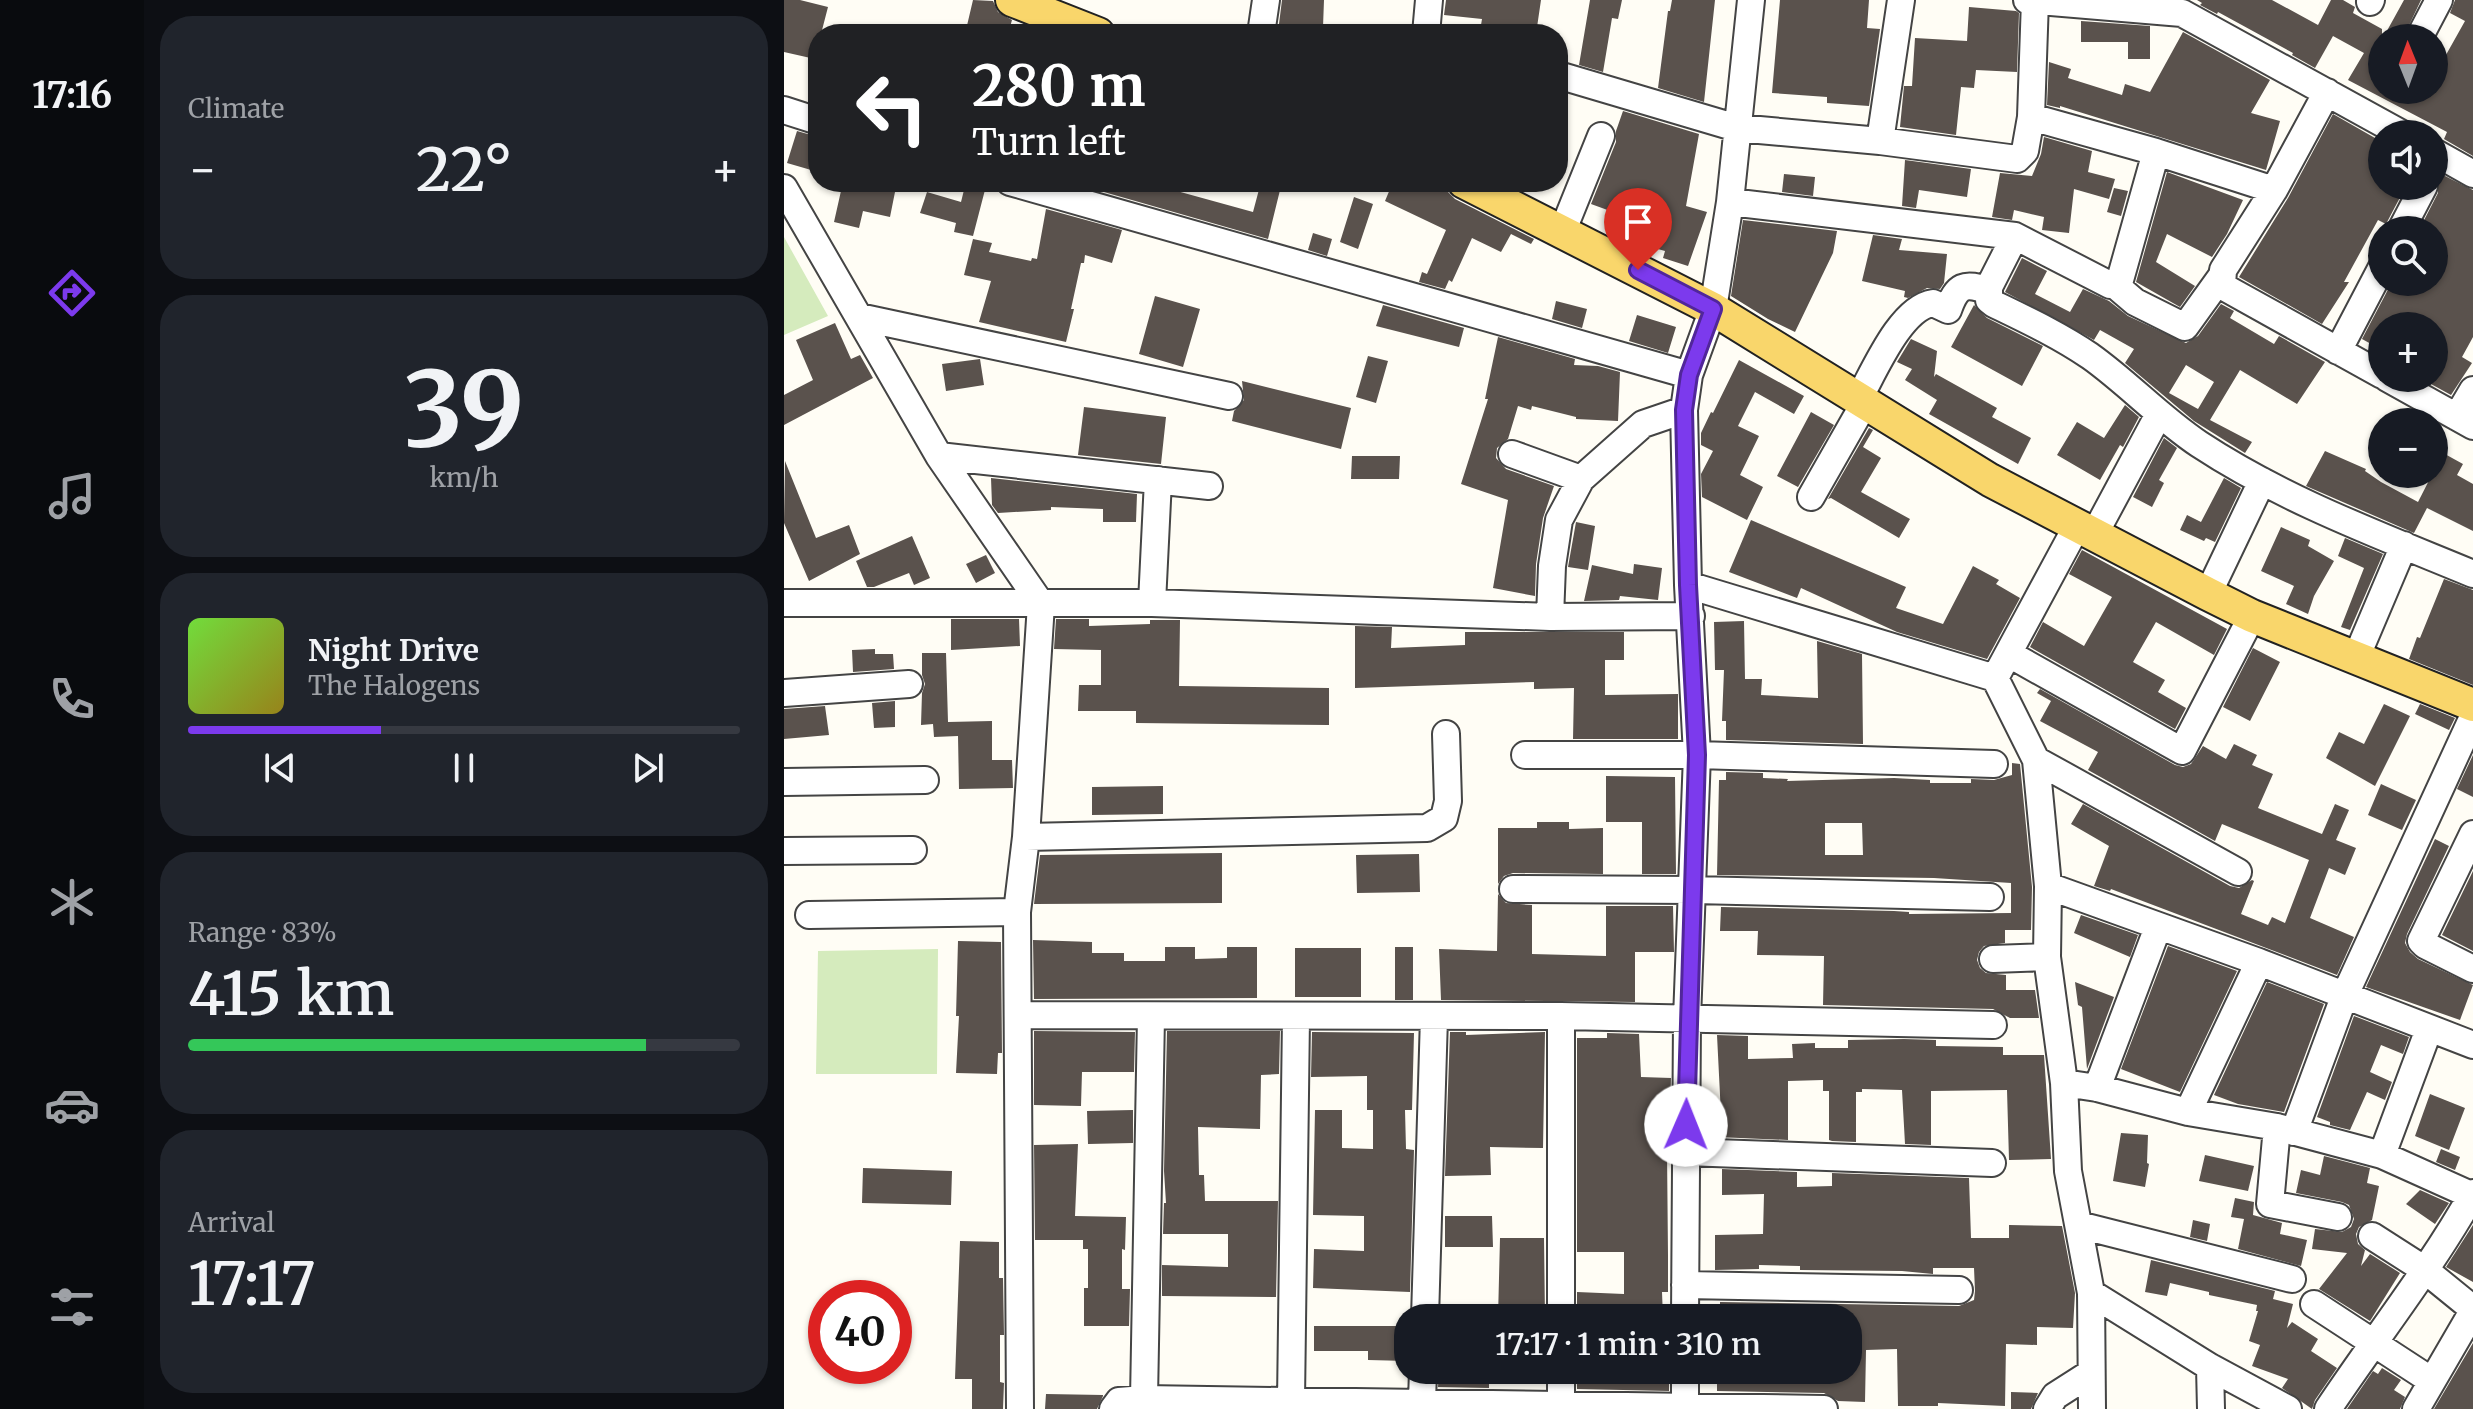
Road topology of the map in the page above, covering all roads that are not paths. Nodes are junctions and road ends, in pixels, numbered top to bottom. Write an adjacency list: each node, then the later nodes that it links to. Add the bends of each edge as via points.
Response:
1 (1012, 0): 9 (main road)
2 (1266, 0): 10 (street)
3 (1429, 0): 11 (street)
4 (1751, 0): 19 (street)
5 (1901, 0): 21 (street)
6 (2027, 0): 7 (street)
7 (2035, 0): 14 (street, via 2182,13); 16 (street)
8 (2439, 0): 12 (street)
9 (1073, 24)
10 (1262, 24)
11 (1427, 24)
12 (2426, 24)
13 (1568, 78): 19 (street)
14 (2327, 92): 18 (street); 26 (street)
15 (784, 110): 17 (street)
16 (2031, 117): 21 (street, via 2025,151 2017,159); 22 (street)
17 (808, 118)
18 (2377, 120)
19 (1737, 128): 21 (street); 29 (street)
20 (1601, 136): 30 (street)
21 (1880, 141)
22 (2156, 152): 26 (street); 33 (street)
23 (2448, 162): 24 (street)
24 (2471, 169)
25 (784, 188): 37 (street)
26 (2274, 190): 32 (street)
27 (1045, 192): 40 (street)
28 (1485, 192): 30 (main road)
29 (1730, 202): 31 (street); 36 (street)
30 (1563, 230): 36 (main road)
31 (2015, 236): 33 (street); 34 (street)
32 (2221, 277): 33 (street, via 2185,327 2135,302); 38 (street, via 2229,291)
33 (2115, 285)
34 (1989, 291): 44 (street, via 1963,287 1948,310 1933,303 1918,307 1900,327); 46 (street, via 1994,304 2093,358)
35 (2368, 294): 38 (street)
36 (1713, 309): 40 (street); 44 (main road)
37 (859, 317): 43 (street); 49 (street)
38 (2338, 351): 39 (street)
39 (2368, 368)
40 (1689, 375): 45 (street)
41 (2473, 390): 47 (street)
42 (2411, 392): 47 (street)
43 (1229, 396)
44 (1861, 402): 54 (street); 55 (main road)
45 (1684, 410): 50 (street, via 1643,424); 58 (street)
46 (2159, 414): 52 (street); 55 (street)
47 (2465, 422)
48 (1512, 454): 50 (street)
49 (939, 456): 51 (street); 62 (street)
50 (1581, 479): 65 (street, via 1559,520)
51 (1158, 480): 53 (street); 61 (street)
52 (2262, 481): 56 (street); 59 (street)
53 (1209, 486)
54 (1811, 497)
55 (2086, 531): 59 (main road); 66 (street)
56 (2404, 545): 57 (street); 67 (street)
57 (2473, 574)
58 (1688, 585): 63 (street); 68 (street)
59 (2208, 594): 64 (main road)
60 (784, 603): 62 (street)
61 (1152, 603): 62 (street); 65 (street)
62 (1041, 604): 81 (street)
63 (1691, 616): 65 (street); 75 (street)
64 (2252, 616): 66 (street, via 2182,751); 67 (main road)
65 (1550, 617)
66 (2009, 654): 68 (street)
67 (2356, 658): 71 (main road)
68 (1995, 678): 76 (street)
69 (909, 684): 70 (street)
70 (784, 693)
71 (2473, 705)
72 (2473, 717): 96 (street)
73 (1446, 734): 81 (street, via 1448,801 1444,818 1427,828)
74 (1525, 755): 75 (street)
75 (1697, 755): 77 (street); 87 (street)
76 (2036, 760): 84 (street); 85 (street)
77 (1994, 764)
78 (925, 780): 79 (street)
79 (784, 782)
80 (2473, 834): 95 (street, via 2421,941)
81 (1026, 837): 89 (street)
82 (913, 850): 83 (street)
83 (784, 851)
84 (2238, 872)
85 (2048, 886): 91 (street); 92 (street)
86 (1513, 889): 87 (street)
87 (1694, 890): 88 (street); 102 (street)
88 (1990, 897)
89 (1017, 912): 90 (street); 97 (street)
90 (809, 915)
91 (2158, 927): 94 (street); 107 (street)
92 (2047, 957): 93 (street); 106 (street)
93 (1993, 959)
94 (2259, 962): 96 (street); 108 (street)
95 (2473, 969)
96 (2344, 997): 104 (street); 109 (street)
97 (1019, 1015): 98 (street); 139 (street)
98 (1151, 1016): 100 (street); 134 (street)
99 (1561, 1016): 101 (street); 102 (street); 123 (street)
100 (1296, 1017): 101 (street); 135 (street)
101 (1434, 1017): 122 (street)
102 (1687, 1019): 103 (street); 110 (street)
103 (1993, 1025)
104 (2429, 1029): 105 (street); 111 (street)
105 (2473, 1045)
106 (2064, 1083): 107 (street); 115 (street, via 2068,1171)
107 (2097, 1088): 108 (street)
108 (2188, 1112): 109 (street)
109 (2286, 1130): 111 (street); 114 (street, via 2270,1204)
110 (1686, 1152): 112 (street); 119 (street)
111 (2382, 1155): 113 (street)
112 (1992, 1163)
113 (2473, 1194): 117 (street)
114 (2338, 1217)
115 (2079, 1225): 118 (street); 121 (street)
116 (2372, 1236): 117 (street)
117 (2425, 1270): 126 (street); 127 (street)
118 (2292, 1279)
119 (1685, 1285): 120 (street); 124 (street)
120 (1959, 1290)
121 (2091, 1293): 128 (street); 129 (street)
122 (1425, 1304)
123 (1561, 1304)
124 (1685, 1304)
125 (2314, 1304): 127 (street)
126 (2473, 1310): 130 (street)
127 (2373, 1340): 130 (street); 146 (street)
128 (2210, 1367): 144 (street); 145 (street)
129 (2091, 1373): 142 (street, via 2055,1396); 143 (street)
130 (2432, 1381): 147 (street)
131 (1423, 1384): 136 (street)
132 (1561, 1384): 137 (street)
133 (1685, 1384): 138 (street)
134 (1144, 1399): 135 (street); 140 (street, via 1119,1401)
135 (1291, 1401): 136 (street)
136 (1422, 1402): 137 (street)
137 (1561, 1404): 138 (street)
138 (1685, 1407): 141 (street)
139 (1020, 1409)
140 (1113, 1409)
141 (1824, 1409)
142 (2047, 1409)
143 (2092, 1409)
144 (2211, 1409)
145 (2288, 1409)
146 (2328, 1409)
147 (2416, 1409)

